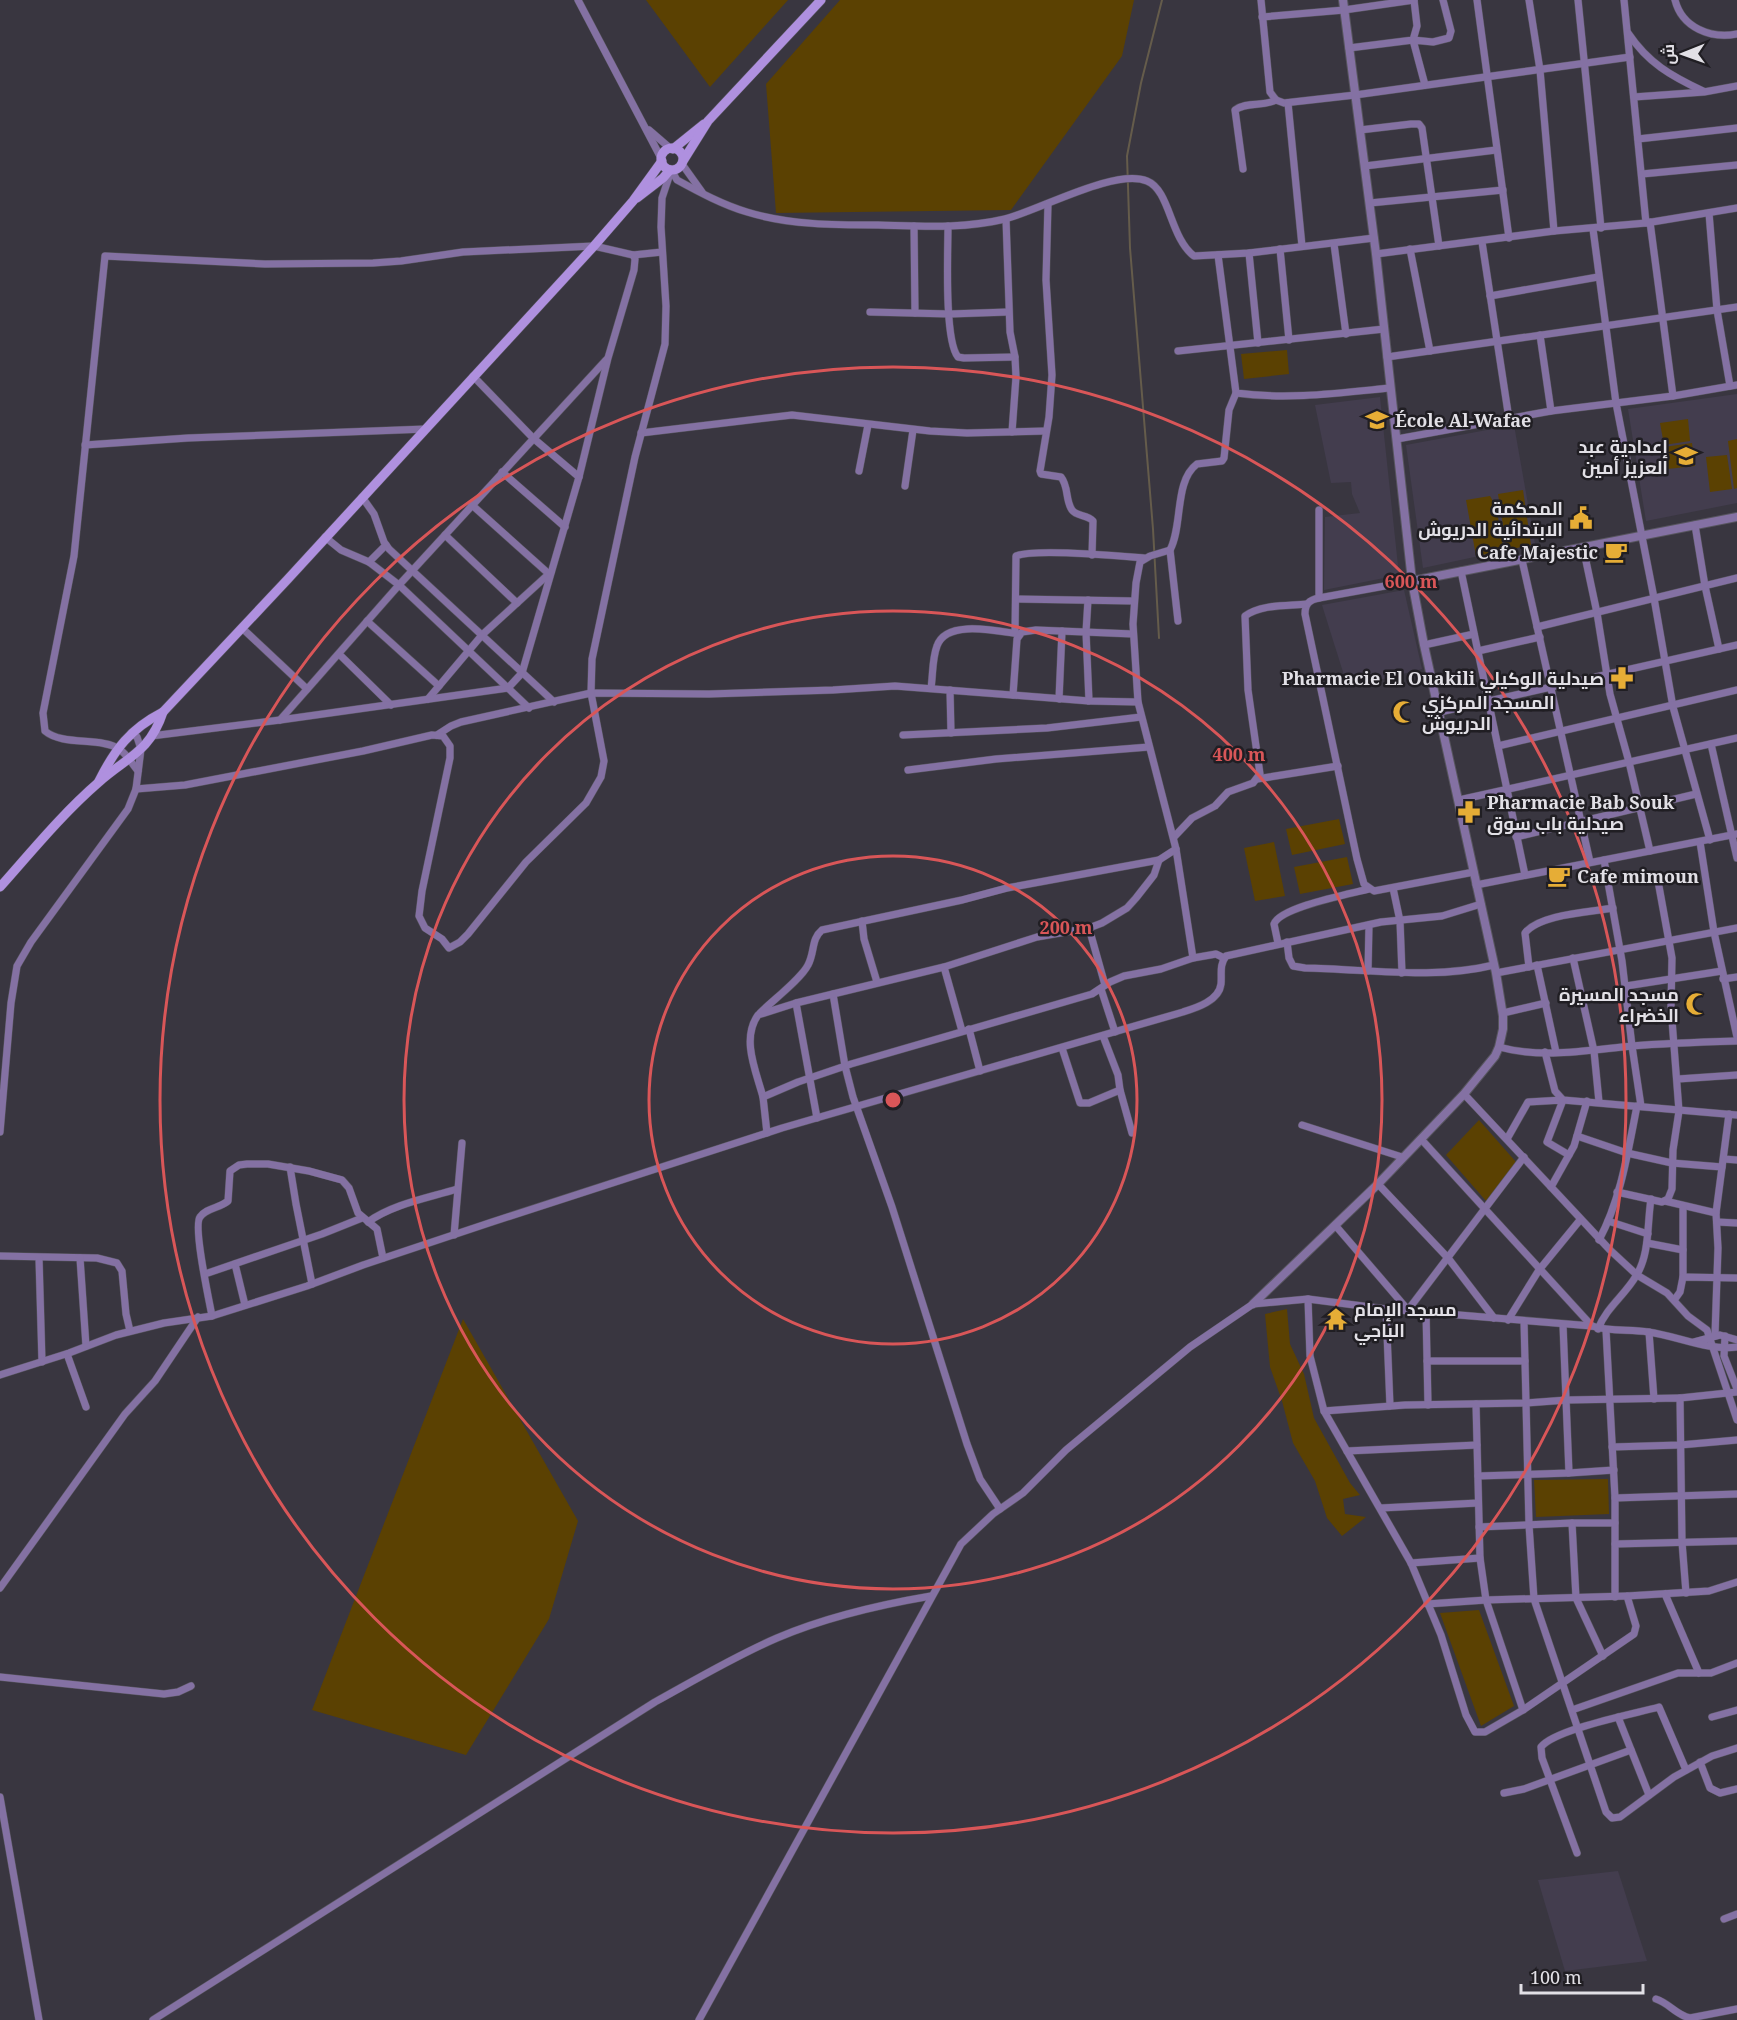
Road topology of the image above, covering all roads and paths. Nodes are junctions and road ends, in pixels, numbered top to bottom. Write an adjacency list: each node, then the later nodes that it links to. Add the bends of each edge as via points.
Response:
1 (578, 0): 30 (street)
2 (821, 0): 29 (main road)
3 (1261, 0): 13 (street)
4 (1343, 0): 12 (street)
5 (1414, 0): 12 (street); 16 (street, via 1417,26)
6 (1443, 0): 16 (street, via 1449,38 1433,42)
7 (1477, 0): 21 (street)
8 (1529, 0): 20 (street)
9 (1578, 0): 19 (street)
10 (1624, 0): 14 (street)
11 (1675, 0): 15 (street, via 1684,19 1697,28 1718,36)
12 (1344, 10): 13 (street); 17 (street)
13 (1262, 17): 27 (street, via 1270,92)
14 (1626, 31): 18 (street); 24 (street, via 1646,57 1671,76)
15 (1737, 34)
16 (1413, 40): 17 (street); 22 (street)
17 (1349, 48): 25 (street)
18 (1630, 57): 19 (street); 26 (street)
19 (1584, 63): 20 (street); 56 (street)
20 (1540, 70): 21 (street); 58 (street)
21 (1487, 76): 22 (street); 35 (street)
22 (1425, 86): 25 (street)
23 (1737, 86): 24 (street)
24 (1704, 92): 26 (street)
25 (1355, 95): 28 (street); 32 (street)
26 (1634, 97): 33 (street)
27 (1276, 100): 28 (street); 41 (street, via 1235,110)
28 (1288, 103): 64 (street)
29 (708, 121): 34 (main road); 38 (main road)
30 (647, 128): 34 (street); 37 (street)
31 (1737, 128): 33 (street)
32 (1360, 130): 36 (street, via 1419,124); 40 (street)
33 (1638, 139): 43 (street)
34 (672, 149): 37 (main road, via 665,151); 38 (main road, via 681,153)
35 (1496, 150): 36 (street); 44 (street)
36 (1427, 159): 40 (street); 46 (street)
37 (662, 160): 42 (main road); 47 (main road)
38 (682, 162): 42 (main road); 45 (street)
39 (1737, 165): 43 (street)
40 (1365, 166): 48 (street)
41 (1243, 169)
42 (671, 170): 45 (street, via 677,180); 47 (main road); 68 (street, via 662,198)
43 (1642, 174): 53 (street)
44 (1503, 189): 46 (street); 60 (street)
45 (702, 192): 54 (street, via 747,212 777,219)
46 (1432, 197): 48 (street); 65 (street)
47 (633, 201): 63 (main road)
48 (1370, 203): 59 (street)
49 (1048, 204): 52 (street); 72 (street, via 1118,180 1135,178 1152,183 1166,204 1180,243 1194,256); 106 (street, via 1046,280 1052,375)
50 (1737, 208): 51 (street)
51 (1709, 213): 53 (street); 76 (street)
52 (1006, 219): 55 (street); 78 (street)
53 (1648, 222): 56 (street); 81 (street)
54 (914, 226): 55 (street); 79 (street)
55 (948, 226): 80 (street)
56 (1601, 228): 57 (street)
57 (1593, 229): 58 (street); 73 (street)
58 (1554, 231): 60 (street)
59 (1374, 238): 62 (street); 70 (street)
60 (1509, 238): 61 (street)
61 (1482, 242): 65 (street); 74 (street)
62 (1334, 244): 64 (street); 84 (street)
63 (594, 246): 71 (street); 95 (main road); 111 (street, via 463,252 373,263 265,264 105,256)
64 (1302, 246): 66 (street)
65 (1439, 246): 67 (street)
66 (1280, 249): 69 (street); 86 (street)
67 (1410, 249): 70 (street); 91 (street)
68 (662, 252): 71 (street); 108 (street, via 665,344)
69 (1249, 253): 72 (street); 88 (street)
70 (1376, 254): 83 (street)
71 (633, 255): 94 (street, via 634,270)
72 (1218, 255): 89 (street)
73 (1598, 277): 74 (street); 82 (street)
74 (1490, 296): 87 (street)
75 (1737, 307): 76 (street)
76 (1718, 310): 81 (street); 96 (street)
77 (870, 312): 79 (street)
78 (1008, 312): 80 (street); 92 (street)
79 (915, 313): 80 (street)
80 (950, 314): 92 (street, via 952,345 958,357)
81 (1661, 319): 82 (street); 99 (street)
82 (1604, 326): 85 (street); 100 (street)
83 (1384, 329): 84 (street); 93 (street)
84 (1346, 334): 86 (street)
85 (1540, 335): 87 (street); 101 (street)
86 (1289, 340): 88 (street)
87 (1496, 342): 91 (street); 102 (street)
88 (1258, 344): 89 (street)
89 (1231, 346): 90 (street); 98 (street)
90 (1178, 351)
91 (1430, 351): 93 (street)
92 (1016, 357): 107 (street)
93 (1387, 357): 97 (street)
94 (608, 358): 109 (street); 114 (street)
95 (473, 376): 104 (main road); 109 (street)
96 (1733, 385): 99 (street)
97 (1390, 388): 98 (street, via 1292,396); 110 (street)
98 (1236, 393): 127 (street, via 1229,410 1224,458 1197,464 1188,473)
99 (1673, 396): 100 (street)
100 (1616, 403): 101 (street); 123 (street)
101 (1551, 411): 102 (street)
102 (1509, 419): 110 (street)
103 (868, 425): 105 (street); 108 (street, via 792,416); 112 (street)
104 (426, 429): 111 (street); 116 (main road)
105 (913, 430): 107 (street); 115 (street)
106 (1046, 431): 107 (street); 128 (street, via 1041,474 1061,477 1070,508 1093,521)
107 (1012, 432)
108 (641, 433): 174 (street, via 592,659)
109 (533, 438): 113 (street); 114 (street)
110 (1397, 439): 136 (street)
111 (85, 445): 200 (street, via 74,556 43,725 55,737)
112 (859, 471)
113 (502, 472): 117 (street); 121 (street)
114 (579, 477): 121 (street)
115 (905, 486)
116 (362, 497): 124 (main road); 125 (street, via 374,514)
117 (472, 505): 122 (street); 134 (street)
118 (1319, 510): 139 (street)
119 (1737, 517): 120 (street)
120 (1695, 525): 123 (street); 138 (street)
121 (565, 527): 134 (street)
122 (445, 535): 132 (street); 144 (street)
123 (1641, 535): 126 (street); 140 (street)
124 (325, 537): 131 (street, via 341,550); 150 (main road)
125 (386, 545): 131 (street); 132 (street)
126 (1583, 547): 130 (street); 146 (street)
127 (1170, 550): 129 (street); 148 (street)
128 (1092, 555): 129 (street); 141 (street, via 1016,556)
129 (1144, 558): 143 (street)
130 (1522, 560): 133 (street); 149 (street)
131 (369, 562): 137 (street)
132 (413, 570): 137 (street); 156 (street)
133 (1461, 571): 136 (street); 155 (street)
134 (551, 572): 144 (street); 165 (street)
135 (1737, 578): 138 (street)
136 (1412, 581): 139 (street); 158 (street)
137 (399, 585): 147 (street); 160 (street)
138 (1705, 586): 140 (street); 161 (street)
139 (1318, 598): 145 (street)
140 (1654, 598): 146 (street); 164 (street)
141 (1016, 599): 142 (street); 153 (street)
142 (1088, 600): 143 (street); 152 (street)
143 (1134, 601): 154 (street)
144 (517, 603): 156 (street)
145 (1307, 604): 205 (street, via 1305,614); 209 (street, via 1270,607 1245,616 1248,690 1260,769)
146 (1597, 612): 149 (street); 166 (street)
147 (367, 621): 163 (street); 167 (street)
148 (1178, 621)
149 (1538, 627): 157 (street)
150 (242, 628): 171 (street); 185 (main road)
151 (1062, 631): 152 (street); 153 (street); 177 (street)
152 (1086, 632): 154 (street); 178 (street)
153 (1017, 633): 169 (street, via 973,629 945,634 935,651); 175 (street)
154 (1133, 634): 181 (street)
155 (1474, 634): 158 (street); 162 (street)
156 (482, 635): 160 (street); 165 (street)
157 (1540, 637): 162 (street); 170 (street)
158 (1424, 645): 186 (street)
159 (1737, 645): 161 (street)
160 (469, 650): 167 (street); 168 (street)
161 (1719, 650): 164 (street)
162 (1478, 651): 179 (street)
163 (339, 654): 171 (street); 182 (street)
164 (1666, 662): 166 (street); 183 (street)
165 (522, 673): 168 (street); 180 (street)
166 (1606, 674): 170 (street); 188 (street)
167 (439, 686): 176 (street)
168 (508, 688): 176 (street); 184 (street)
169 (931, 688): 172 (street); 174 (street)
170 (1550, 688): 179 (street); 192 (street)
171 (308, 689): 189 (street)
172 (950, 690): 175 (street); 191 (street)
173 (1737, 690): 183 (street)
174 (591, 693): 180 (street); 193 (street, via 604,761 602,777 593,794 525,862 468,934 449,948 424,928 419,916 450,758 448,741)
175 (1013, 695): 177 (street)
176 (428, 699): 182 (street)
177 (1059, 699): 178 (street)
178 (1089, 701): 181 (street)
179 (1488, 701): 186 (street); 198 (street)
180 (554, 702): 184 (street)
181 (1138, 702): 187 (street)
182 (391, 705): 189 (street)
183 (1673, 706): 188 (street); 202 (street)
184 (529, 708): 193 (street, via 461,722)
185 (163, 712): 190 (main road); 195 (main road)
186 (1440, 712): 214 (street)
187 (1141, 717): 191 (street, via 1047,728); 199 (street)
188 (1617, 719): 192 (street); 204 (street)
189 (280, 720): 195 (street)
190 (131, 733): 200 (main road); 201 (street)
191 (951, 733): 194 (street)
192 (1560, 733): 198 (street); 208 (street)
193 (437, 735): 211 (street, via 203,782)
194 (903, 735)
195 (151, 736): 201 (main road)
196 (1737, 738): 197 (street)
197 (1711, 744): 202 (street); 217 (street)
198 (1498, 746): 212 (street)
199 (1149, 747): 206 (street); 218 (street)
200 (118, 748): 203 (street); 210 (main road)
201 (141, 749): 203 (main road); 207 (street)
202 (1686, 749): 204 (street); 213 (street)
203 (130, 760): 207 (street); 210 (main road)
204 (1629, 762): 208 (street); 215 (street)
205 (1338, 766): 209 (street); 234 (street, via 1360,875)
206 (908, 770)
207 (138, 771): 211 (street)
208 (1571, 776): 212 (street); 216 (street)
209 (1257, 779): 218 (street, via 1228,792 1215,806 1192,818)
210 (99, 781): 232 (main road)
211 (135, 789): 298 (street, via 123,817 17,966)
212 (1508, 790): 214 (street); 219 (street)
213 (1696, 794): 215 (street); 220 (street)
214 (1459, 800): 228 (street)
215 (1639, 808): 216 (street); 223 (street)
216 (1580, 821): 219 (street); 227 (street)
217 (1735, 835): 220 (street); 224 (street)
218 (1174, 837): 222 (street)
219 (1516, 837): 229 (street)
220 (1710, 840): 221 (street)
221 (1700, 842): 223 (street); 242 (street)
222 (1176, 849): 225 (street); 247 (street)
223 (1650, 851): 226 (street)
224 (1737, 858)
225 (1160, 860): 237 (street, via 1007,888); 240 (street, via 1154,875 1127,908)
226 (1604, 860): 227 (street); 236 (street)
227 (1590, 862): 229 (street)
228 (1474, 872): 231 (street); 233 (street)
229 (1525, 875): 231 (street)
230 (1658, 881): 243 (street)
231 (1476, 885): 235 (street)
232 (0, 886)
233 (1394, 888): 234 (street); 238 (street)
234 (1369, 889): 245 (street, via 1280,915 1275,924)
235 (1481, 904): 238 (street, via 1442,916); 253 (street)
236 (1613, 908): 246 (street); 252 (street, via 1534,924 1525,933)
237 (862, 921): 260 (street); 268 (street, via 819,932 802,974)
238 (1400, 921): 239 (street); 256 (street)
239 (1369, 925): 244 (street); 254 (street)
240 (1089, 928): 251 (street, via 1038,937); 262 (street)
241 (1737, 928): 242 (street)
242 (1714, 932): 243 (street); 255 (street)
243 (1670, 940): 246 (street); 258 (street)
244 (1287, 942): 245 (street); 254 (street, via 1293,966)
245 (1278, 944): 248 (street)
246 (1620, 950): 249 (street); 261 (street)
247 (1193, 958): 248 (street, via 1216,954); 262 (street, via 1124,976)
248 (1224, 958): 270 (street, via 1219,990 1213,997 1183,1012)
249 (1573, 958): 250 (street); 277 (street)
250 (1537, 965): 252 (street); 265 (street)
251 (944, 967): 260 (street); 269 (street)
252 (1529, 967): 253 (street)
253 (1495, 969): 256 (street); 267 (street)
254 (1368, 971): 256 (street)
255 (1722, 971): 258 (street); 259 (street)
256 (1402, 973)
257 (1737, 977): 259 (street)
258 (1672, 979): 261 (street); 273 (street)
259 (1724, 980): 266 (street)
260 (877, 982): 263 (street)
261 (1626, 986): 274 (street)
262 (1103, 987): 269 (street, via 1092,994); 270 (street)
263 (833, 994): 264 (street); 280 (street)
264 (796, 1003): 268 (street); 283 (street)
265 (1546, 1003): 267 (street); 279 (street)
266 (1733, 1010): 272 (street)
267 (1503, 1013): 275 (street)
268 (758, 1015): 287 (street, via 751,1030 752,1060)
269 (966, 1030): 280 (street); 281 (street)
270 (1115, 1032): 271 (street)
271 (1103, 1036): 276 (street); 285 (street)
272 (1737, 1039): 273 (street)
273 (1673, 1043): 274 (street); 284 (street)
274 (1632, 1046): 277 (street); 292 (street)
275 (1499, 1047): 278 (street); 286 (street)
276 (1062, 1048): 281 (street); 285 (street, via 1080,1103)
277 (1594, 1051): 279 (street); 290 (street)
278 (1545, 1052): 279 (street); 288 (street, via 1554,1091)
279 (1556, 1052)
280 (845, 1066): 283 (street); 291 (street)
281 (980, 1071): 291 (street)
282 (1737, 1075): 284 (street)
283 (810, 1078): 287 (street); 296 (street)
284 (1678, 1079): 293 (street)
285 (1120, 1090): 300 (street)
286 (1464, 1094): 302 (street); 303 (street)
287 (763, 1097): 299 (street)
288 (1563, 1100): 289 (street); 303 (street, via 1528,1102); 306 (street, via 1547,1142)
289 (1587, 1101): 290 (street); 301 (street)
290 (1599, 1102): 292 (street)
291 (856, 1106): 296 (street); 404 (street, via 967,1444 980,1479)
292 (1639, 1106): 293 (street); 305 (street)
293 (1679, 1111): 294 (street); 311 (street)
294 (1729, 1114): 295 (street); 309 (street)
295 (1737, 1115)
296 (817, 1118): 299 (street)
297 (1302, 1125): 307 (street)
298 (0, 1132)
299 (767, 1133): 330 (street)
300 (1131, 1133)
301 (1577, 1136): 305 (street); 306 (street)
302 (1421, 1139): 307 (street); 321 (street)
303 (1506, 1139): 308 (street)
304 (462, 1143): 316 (street)
305 (1627, 1153): 311 (street); 317 (street)
306 (1569, 1155): 315 (street)
307 (1402, 1157): 314 (street)
308 (1524, 1157): 315 (street); 321 (street)
309 (1724, 1159): 310 (street); 313 (street)
310 (1737, 1160)
311 (1672, 1163): 313 (street); 319 (street, via 1673,1181)
312 (290, 1167): 323 (street, via 346,1182 358,1213); 332 (street); 342 (street, via 247,1164 230,1171 228,1201 198,1219)
313 (1722, 1167): 322 (street)
314 (1378, 1184): 328 (street); 339 (street)
315 (1551, 1187): 324 (street)
316 (457, 1189): 323 (street); 330 (street)
317 (1617, 1192): 318 (street); 325 (street)
318 (1651, 1199): 319 (street); 329 (street)
319 (1665, 1201): 320 (street)
320 (1683, 1206): 322 (street); 334 (street)
321 (1484, 1209): 339 (street); 341 (street)
322 (1716, 1214): 326 (street)
323 (365, 1220): 332 (street); 338 (street, via 377,1229)
324 (1580, 1220): 331 (street); 341 (street)
325 (1608, 1221): 329 (street); 331 (street)
326 (1717, 1222): 327 (street); 345 (street)
327 (1737, 1223)
328 (1335, 1226): 350 (street); 353 (street)
329 (1648, 1234): 333 (street)
330 (454, 1235): 338 (street)
331 (1599, 1240): 343 (street)
332 (303, 1241): 340 (street); 347 (street)
333 (1647, 1243): 334 (street); 343 (street)
334 (1683, 1250): 344 (street)
335 (0, 1256): 336 (street)
336 (39, 1258): 337 (street); 375 (street)
337 (80, 1258): 362 (street, via 106,1259 120,1266); 368 (street)
338 (384, 1258): 347 (street)
339 (1448, 1258): 353 (street); 357 (street)
340 (236, 1264): 342 (street); 351 (street)
341 (1539, 1270): 358 (street); 361 (street)
342 (205, 1274): 355 (street)
343 (1637, 1275): 349 (street); 361 (street)
344 (1683, 1277): 345 (street); 349 (street)
345 (1718, 1277): 346 (street); 364 (street)
346 (1737, 1278)
347 (312, 1284): 351 (street)
348 (1308, 1299): 350 (street); 352 (street); 388 (street, via 1310,1356)
349 (1675, 1299): 364 (street, via 1688,1316)
350 (1253, 1304): 404 (street, via 1190,1347 1066,1450 1023,1494)
351 (245, 1305): 355 (street)
352 (1386, 1309): 353 (street); 386 (street)
353 (1408, 1310): 354 (street)
354 (1426, 1311): 357 (street); 373 (street)
355 (212, 1316): 356 (street)
356 (198, 1317): 362 (street); 415 (street)
357 (1494, 1318): 358 (street)
358 (1508, 1320): 359 (street)
359 (1524, 1321): 360 (street); 374 (street)
360 (1563, 1325): 361 (street); 382 (street)
361 (1598, 1328): 363 (street); 380 (street)
362 (130, 1331): 368 (street)
363 (1648, 1332): 367 (street); 381 (street)
364 (1713, 1336): 365 (street); 367 (street); 369 (street)
365 (1725, 1336): 366 (street); 371 (street)
366 (1737, 1340)
367 (1694, 1342): 369 (street)
368 (86, 1346): 372 (street)
369 (1712, 1347): 371 (street); 378 (street)
370 (1737, 1347): 371 (street)
371 (1724, 1349): 377 (street)
372 (67, 1354): 375 (street); 387 (street)
373 (1427, 1361): 374 (street); 385 (street)
374 (1526, 1361): 383 (street)
375 (42, 1362): 376 (street)
376 (0, 1375)
377 (1737, 1391): 378 (street)
378 (1729, 1394): 379 (street); 389 (street)
379 (1680, 1398): 381 (street); 392 (street)
380 (1610, 1399): 381 (street); 382 (street); 393 (street)
381 (1654, 1399)
382 (1567, 1400): 383 (street); 396 (street)
383 (1526, 1403): 384 (street); 397 (street)
384 (1476, 1404): 385 (street); 391 (street)
385 (1428, 1405): 386 (street)
386 (1390, 1406): 388 (street)
387 (86, 1407)
388 (1324, 1411): 394 (street)
389 (1737, 1420)
390 (1737, 1440): 392 (street)
391 (1477, 1445): 394 (street); 398 (street)
392 (1680, 1445): 393 (street); 400 (street)
393 (1612, 1448): 395 (street)
394 (1347, 1451): 403 (street)
395 (1614, 1470): 396 (street); 401 (street)
396 (1569, 1473): 397 (street)
397 (1528, 1474): 398 (street); 407 (street)
398 (1478, 1476): 402 (street)
399 (1737, 1494): 400 (street)
400 (1681, 1496): 401 (street); 410 (street)
401 (1615, 1498): 406 (street)
402 (1478, 1503): 403 (street); 408 (street)
403 (1381, 1508): 413 (street)
404 (1000, 1509): 418 (street, via 961,1544)
405 (1572, 1523): 406 (street); 407 (street); 421 (street)
406 (1615, 1523): 411 (street)
407 (1529, 1525): 408 (street); 422 (street)
408 (1479, 1527): 412 (street)
409 (1737, 1541): 410 (street)
410 (1682, 1542): 411 (street); 416 (street)
411 (1615, 1544): 420 (street)
412 (1480, 1558): 413 (street); 423 (street)
413 (1411, 1563): 424 (street)
414 (1737, 1582): 416 (street)
415 (0, 1588)
416 (1686, 1593): 417 (street)
417 (1665, 1594): 419 (street); 427 (street)
418 (931, 1596): 453 (street, via 843,1615 742,1654 648,1706); 454 (street)
419 (1627, 1596): 420 (street); 425 (street, via 1635,1617 1635,1631)
420 (1615, 1597): 421 (street)
421 (1576, 1598): 422 (street); 425 (street)
422 (1534, 1599): 423 (street); 429 (street)
423 (1486, 1600): 424 (street); 431 (street)
424 (1427, 1604): 431 (street, via 1475,1732 1492,1728)
425 (1604, 1656): 429 (street)
426 (1737, 1663): 427 (street, via 1711,1673)
427 (1700, 1672): 432 (street, via 1678,1673)
428 (0, 1677): 430 (street, via 164,1694)
429 (1563, 1682): 431 (street); 432 (street)
430 (191, 1686)
431 (1523, 1710)
432 (1572, 1710): 436 (street)
433 (1737, 1710): 435 (street)
434 (1617, 1717): 436 (street); 438 (street); 441 (street, via 1659,1707)
435 (1712, 1717)
436 (1579, 1729): 440 (street); 442 (street, via 1552,1738 1541,1747)
437 (1737, 1748): 439 (street)
438 (1631, 1750): 440 (street); 445 (street)
439 (1700, 1762): 441 (street); 443 (street, via 1710,1788 1720,1793)
440 (1591, 1766): 442 (street); 445 (street, via 1608,1816 1620,1817)
441 (1686, 1770): 445 (street)
442 (1550, 1780): 444 (street); 447 (street)
443 (1737, 1789)
444 (1504, 1793)
445 (1649, 1795)
446 (0, 1797): 452 (street)
447 (1577, 1853)
448 (1737, 1914): 449 (street)
449 (1724, 1919)
450 (1656, 1999): 451 (street, via 1690,2018)
451 (1737, 2009)
452 (39, 2020)
453 (153, 2020)
454 (699, 2020)

